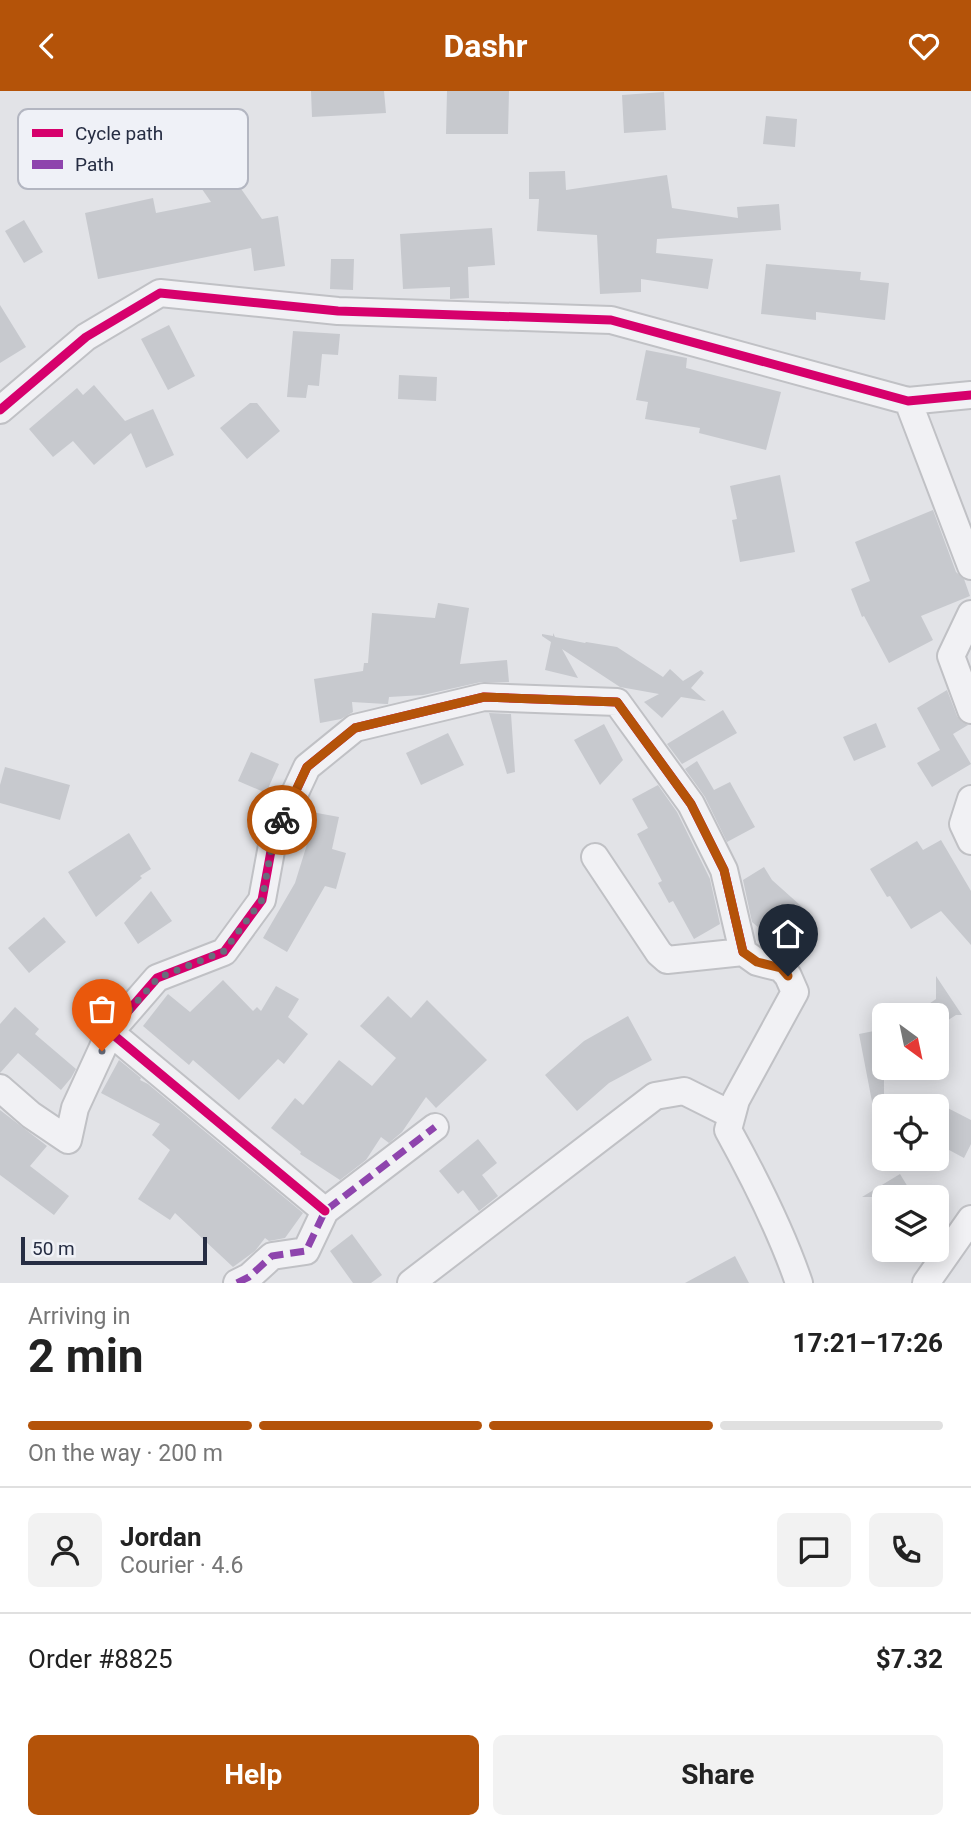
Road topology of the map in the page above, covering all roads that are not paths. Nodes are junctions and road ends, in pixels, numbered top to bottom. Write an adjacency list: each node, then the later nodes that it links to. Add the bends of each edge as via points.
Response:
1 (971, 395): 2 (street)
2 (908, 401): 3 (street, via 611,320 338,311 160,293 86,337); 4 (street)
3 (0, 410)
4 (971, 566)
5 (971, 614): 6 (street, via 951,656)
6 (971, 711)
7 (971, 799): 8 (street, via 962,824)
8 (971, 841)
9 (595, 857): 10 (street, via 667,960)
10 (743, 952): 11 (street, via 724,870 691,804 617,702 484,697 355,728 307,767 273,840 262,900 224,951 158,978); 13 (street, via 757,962 781,968 794,992)
11 (110, 1032): 12 (street, via 75,1108 68,1140); 15 (street)
12 (0, 1088)
13 (732, 1115): 18 (street, via 684,1091 655,1096); 19 (street, via 728,1130)
14 (435, 1128): 15 (street)
15 (326, 1211): 17 (street, via 306,1251 272,1256)
16 (971, 1219): 20 (street)
17 (237, 1283)
18 (411, 1283)
19 (799, 1283)
20 (926, 1283)

